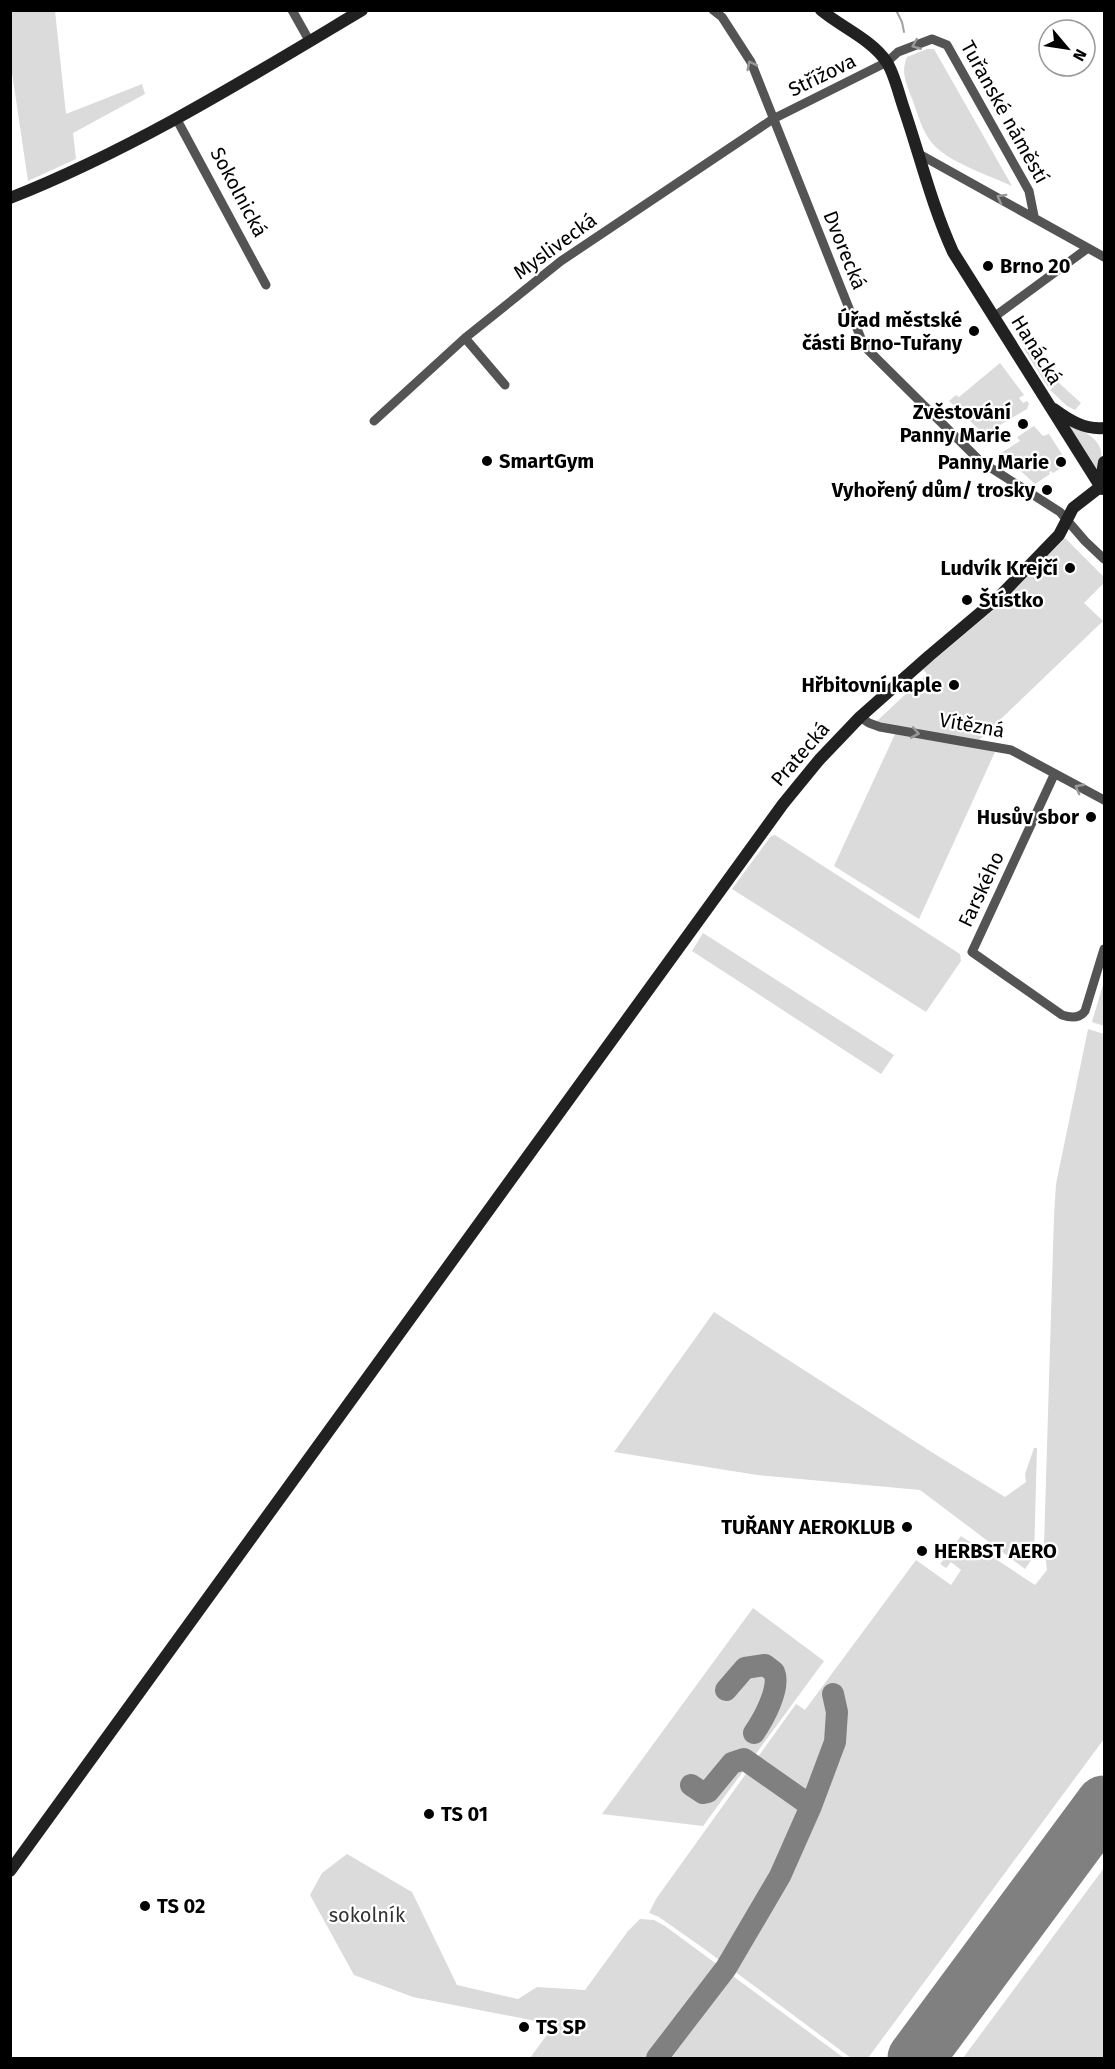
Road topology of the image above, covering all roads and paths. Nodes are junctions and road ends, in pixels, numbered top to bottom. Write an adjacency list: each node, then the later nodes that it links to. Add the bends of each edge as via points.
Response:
1 (292, 10): 5 (street)
2 (362, 10): 5 (main road)
3 (712, 10): 8 (street, Dvorecká, one-way to 3, via 751,62 722,17)
4 (821, 10): 6 (main road, via 874,47)
5 (310, 42): 7 (main road)
6 (888, 62): 8 (street, Střížova); 9 (main road); 11 (street, Tuřanské náměstí, one-way to 6, via 1029,191 947,45 932,39 898,52)
7 (176, 118): 10 (main road, via 58,179); 14 (street, Sokolnická)
8 (773, 119): 16 (street, Myslivecká, via 561,261); 23 (street, Dvorecká, via 864,346 980,461)
9 (919, 153): 11 (street, Tuřanské náměstí, one-way to 9); 15 (main road, via 953,252)
10 (10, 198)
11 (1034, 216): 12 (street, Tuřanské náměstí)
12 (1088, 248): 13 (street, Tuřanské náměstí); 15 (street)
13 (1104, 257)
14 (266, 285)
15 (994, 316): 18 (main road, Hanácká)
16 (465, 338): 17 (street); 19 (street, Myslivecká)
17 (505, 385)
18 (1048, 405): 20 (main road, Hanácká, via 1082,425); 22 (main road, Hanácká)
19 (374, 421)
20 (1104, 429)
21 (1104, 462): 22 (main road)
22 (1102, 490): 23 (main road, Pratecká, via 1073,508)
23 (1066, 518): 24 (street, Dvorecká); 25 (main road, Pratecká, via 1059,535 1000,596)
24 (1104, 559)
25 (860, 717): 26 (street, Vítězná, one-way to 26, via 876,726 1011,750); 29 (main road, Pratecká, via 783,804)
26 (1054, 775): 27 (street, Vítězná, one-way to 26); 28 (street, Farského, via 972,952 1070,1017 1085,1011)
27 (1104, 800)
28 (1104, 949)
29 (10, 1871)

